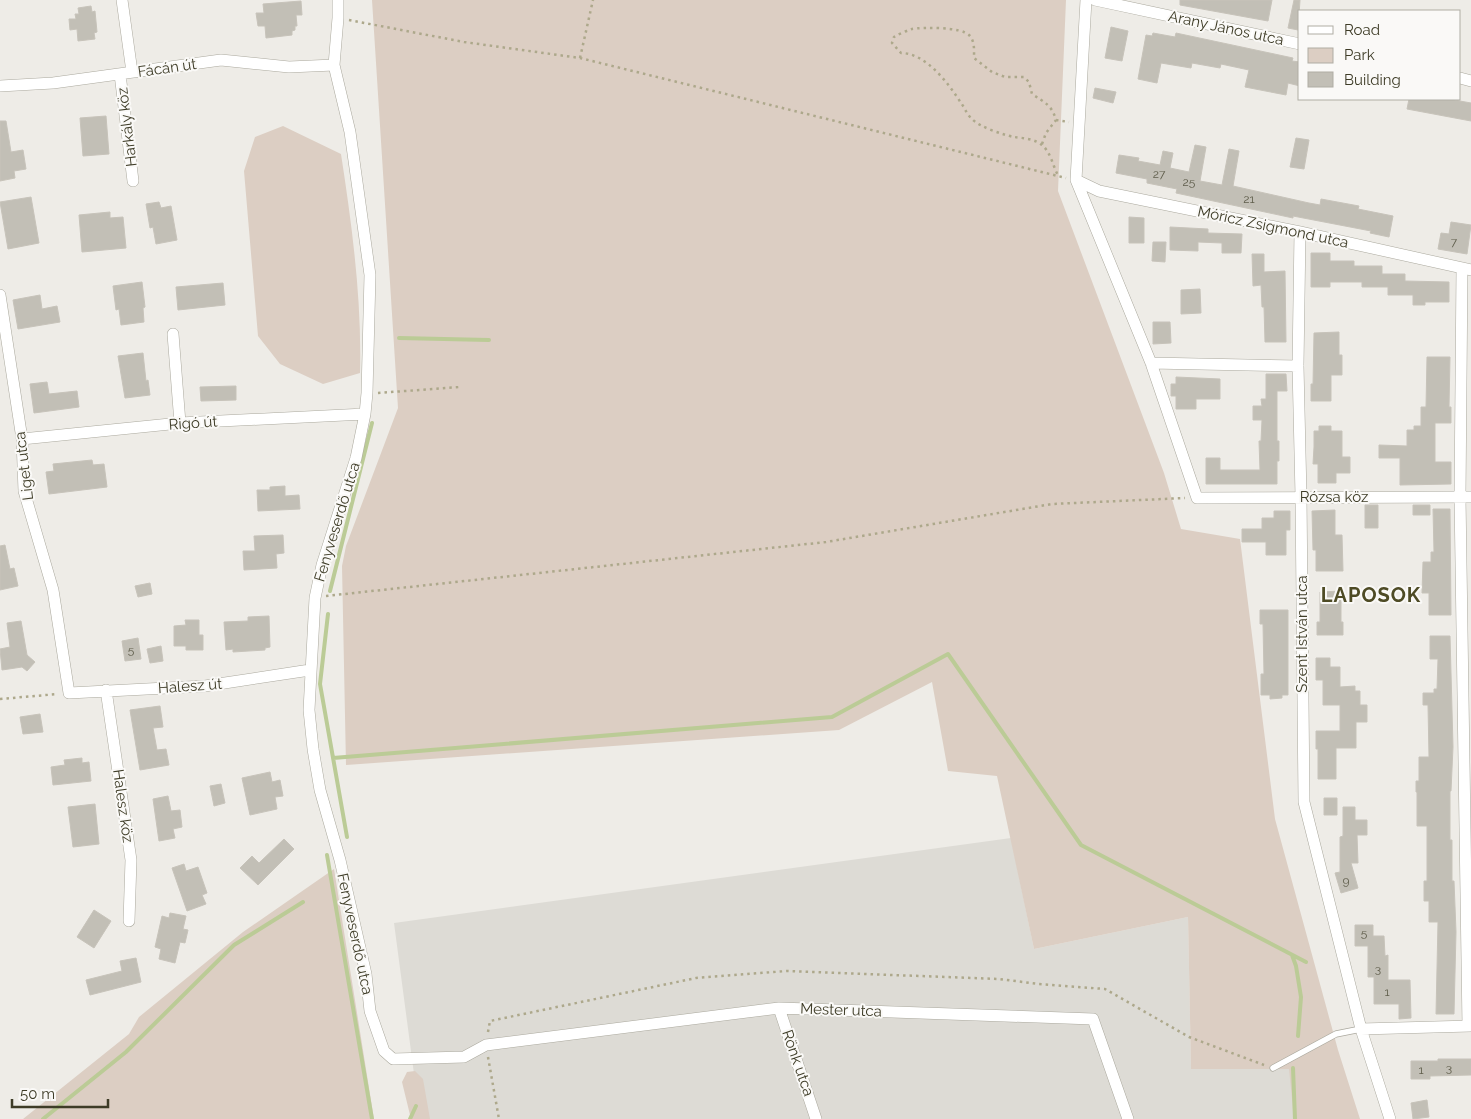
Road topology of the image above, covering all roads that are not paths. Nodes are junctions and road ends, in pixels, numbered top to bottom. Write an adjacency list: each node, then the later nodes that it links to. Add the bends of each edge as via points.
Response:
1 (122, 0): 7 (street, Harkály köz)
2 (338, 0): 6 (street, Fenyveserdő utca)
3 (1086, 0): 9 (street)
4 (1094, 0): 5 (street, Arany János utca)
5 (1298, 44)
6 (334, 65): 7 (street, Fácán út, via 289,67 221,60); 17 (street, Fenyveserdő utca, via 350,132 370,275)
7 (126, 73): 8 (street, Fácán út); 10 (street, Harkály köz)
8 (0, 86)
9 (1076, 180): 11 (street, Móricz Zsigmond utca, via 1099,191); 15 (street)
10 (133, 181)
11 (1300, 232): 12 (street, Móricz Zsigmond utca); 16 (street, Szent István utca)
12 (1467, 269): 21 (street)
13 (0, 295): 19 (street, Liget utca)
14 (173, 334): 18 (street)
15 (1151, 363): 16 (street); 20 (street, Rózsa köz, via 1197,498)
16 (1298, 366): 20 (street, Szent István utca)
17 (365, 414): 18 (street, Rigó út); 22 (street, Fenyveserdő utca, via 356,458 322,565 315,598)
18 (180, 423): 19 (street, Rigó út)
19 (22, 439): 24 (street, Liget utca, via 24,491 53,590)
20 (1301, 496): 21 (street, Rózsa köz); 28 (street, Szent István utca, via 1304,802)
21 (1465, 497): 27 (street)
22 (310, 670): 23 (street, Halesz út, via 205,686); 29 (street, Fenyveserdő utca, via 312,749 366,974 370,1011 384,1051 393,1059 464,1057)
23 (106, 690): 24 (street, Halesz út); 25 (street, Halesz köz, via 131,860)
24 (69, 693)
25 (128, 921)
26 (779, 1008): 29 (street, Mester utca); 31 (street, Rönk utca); 32 (street, Mester utca, via 1093,1018)
27 (1469, 1026): 28 (street)
28 (1361, 1029): 30 (lane, via 1336,1034); 33 (street, Szent István utca)
29 (486, 1044)
30 (1273, 1068)
31 (816, 1119)
32 (1128, 1119)
33 (1390, 1119)

